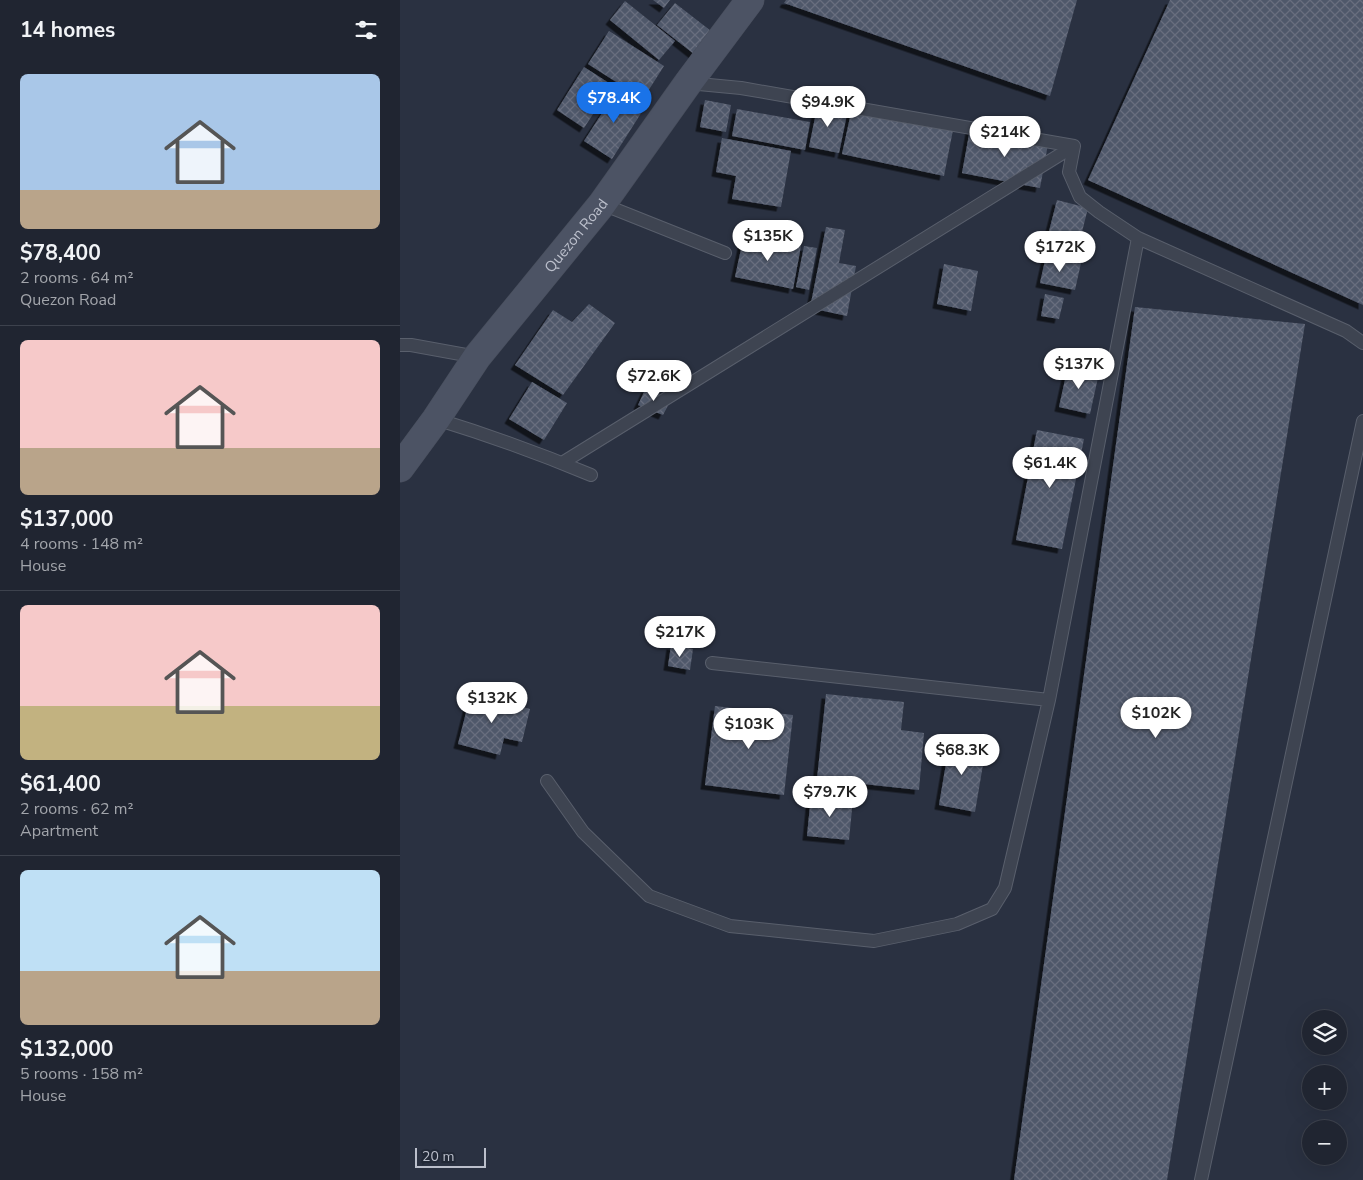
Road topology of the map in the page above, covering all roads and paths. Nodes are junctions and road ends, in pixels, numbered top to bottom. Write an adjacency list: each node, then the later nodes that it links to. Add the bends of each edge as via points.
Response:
1 (750, 0): 2 (main road, Quezon Road)
2 (688, 83): 3 (lane, via 741,88); 4 (main road, Quezon Road)
3 (1074, 146): 5 (lane, via 1069,172 1080,197); 12 (lane)
4 (602, 204): 6 (lane); 9 (main road, Quezon Road)
5 (1138, 238): 7 (lane, via 1346,331); 16 (lane)
6 (725, 253)
7 (1363, 343)
8 (400, 345): 9 (lane)
9 (477, 357): 10 (main road, Quezon Road)
10 (436, 419): 12 (lane); 13 (main road, Quezon Road)
11 (1363, 421): 18 (lane)
12 (562, 463): 14 (lane)
13 (400, 468)
14 (591, 475)
15 (712, 662): 16 (lane)
16 (1049, 700): 17 (lane, via 1005,888 992,909 957,924 874,941 730,926 649,896 583,832)
17 (547, 781)
18 (1201, 1180)

